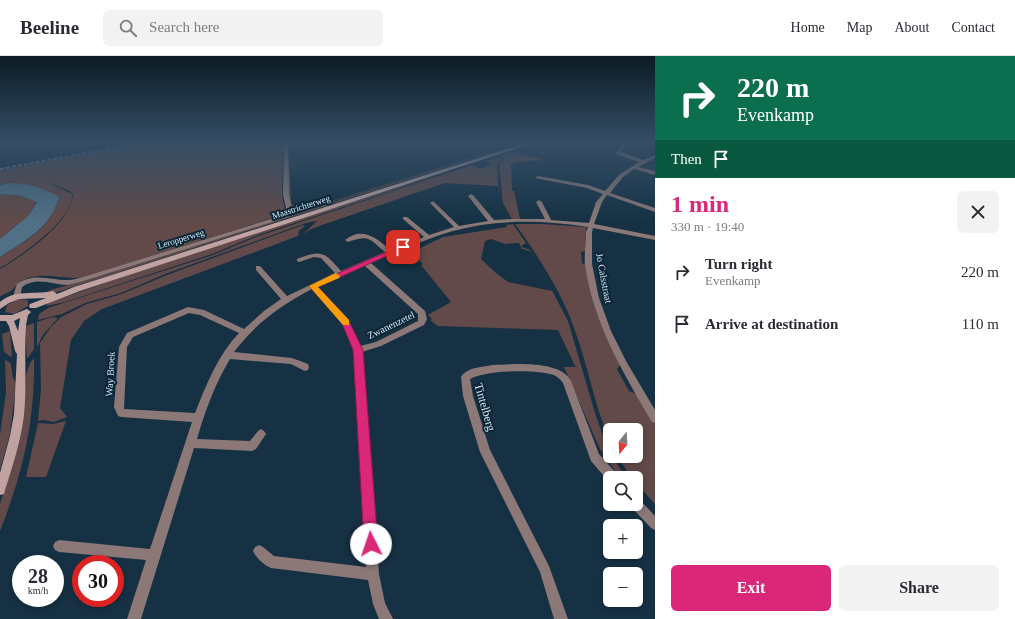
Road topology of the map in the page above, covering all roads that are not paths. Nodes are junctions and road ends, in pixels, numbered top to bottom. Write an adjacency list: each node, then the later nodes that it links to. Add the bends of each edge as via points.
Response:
1 (286, 169): 27 (street, Leropperweg, via 286,195 290,212 286,216 84,279 65,282 29,280 19,286)
2 (449, 169): 26 (main road, Maastrichterweg)
3 (630, 169): 7 (street, Jo Calsstraat, via 620,176)
4 (642, 169): 5 (street)
5 (655, 173)
6 (538, 178): 7 (street, via 579,185)
7 (605, 193): 11 (street); 15 (street, Jo Calsstraat)
8 (471, 196): 14 (street)
9 (539, 202): 13 (street)
10 (434, 203): 16 (street)
11 (655, 210)
12 (405, 218): 17 (street)
13 (549, 221): 14 (street); 15 (street)
14 (492, 222): 16 (street)
15 (590, 226): 18 (street); 41 (street, Jo Calsstraat, via 588,260 595,297 607,333)
16 (458, 228): 17 (street)
17 (428, 236): 20 (street)
18 (655, 238)
19 (348, 240): 20 (street, via 362,231)
20 (390, 253): 22 (street)
21 (299, 260): 24 (street, via 314,254 321,255)
22 (366, 263): 24 (street); 36 (street, Zwanenzetel, via 422,313 423,319 421,323 378,344)
23 (258, 268): 29 (street)
24 (340, 274): 25 (street)
25 (313, 286): 29 (street); 36 (street, via 345,322)
26 (77, 289): 28 (main road, Maastrichterweg); 31 (main road, Maastrichterweg)
27 (17, 296): 28 (main road, Maastrichterweg, via 26,294); 30 (main road)
28 (34, 297): 31 (main road)
29 (286, 300): 35 (street)
30 (0, 306)
31 (33, 306): 32 (main road)
32 (24, 314): 34 (main road); 37 (main road)
33 (0, 318): 34 (main road)
34 (9, 319): 37 (main road)
35 (244, 332): 38 (street); 40 (street, Way Broek, via 201,312 188,310 130,335 122,347 119,407 121,413)
36 (358, 350): 51 (street)
37 (20, 352): 45 (main road, via 21,389 18,416)
38 (228, 355): 39 (street, via 292,361); 40 (street, via 210,385)
39 (305, 367)
40 (198, 418): 43 (street)
41 (655, 419)
42 (262, 434): 43 (street, via 252,446)
43 (190, 443): 50 (street)
44 (607, 471): 54 (street, Tintelberg, via 595,457 567,381 561,375 549,370 500,368 471,372 465,377 485,452 545,570)
45 (0, 490)
46 (643, 511): 47 (street)
47 (655, 524)
48 (59, 546): 50 (street)
49 (259, 551): 51 (street, via 272,562)
50 (154, 555): 52 (street)
51 (373, 574): 53 (street, via 379,604)
52 (134, 619)
53 (386, 619)
54 (561, 619)

